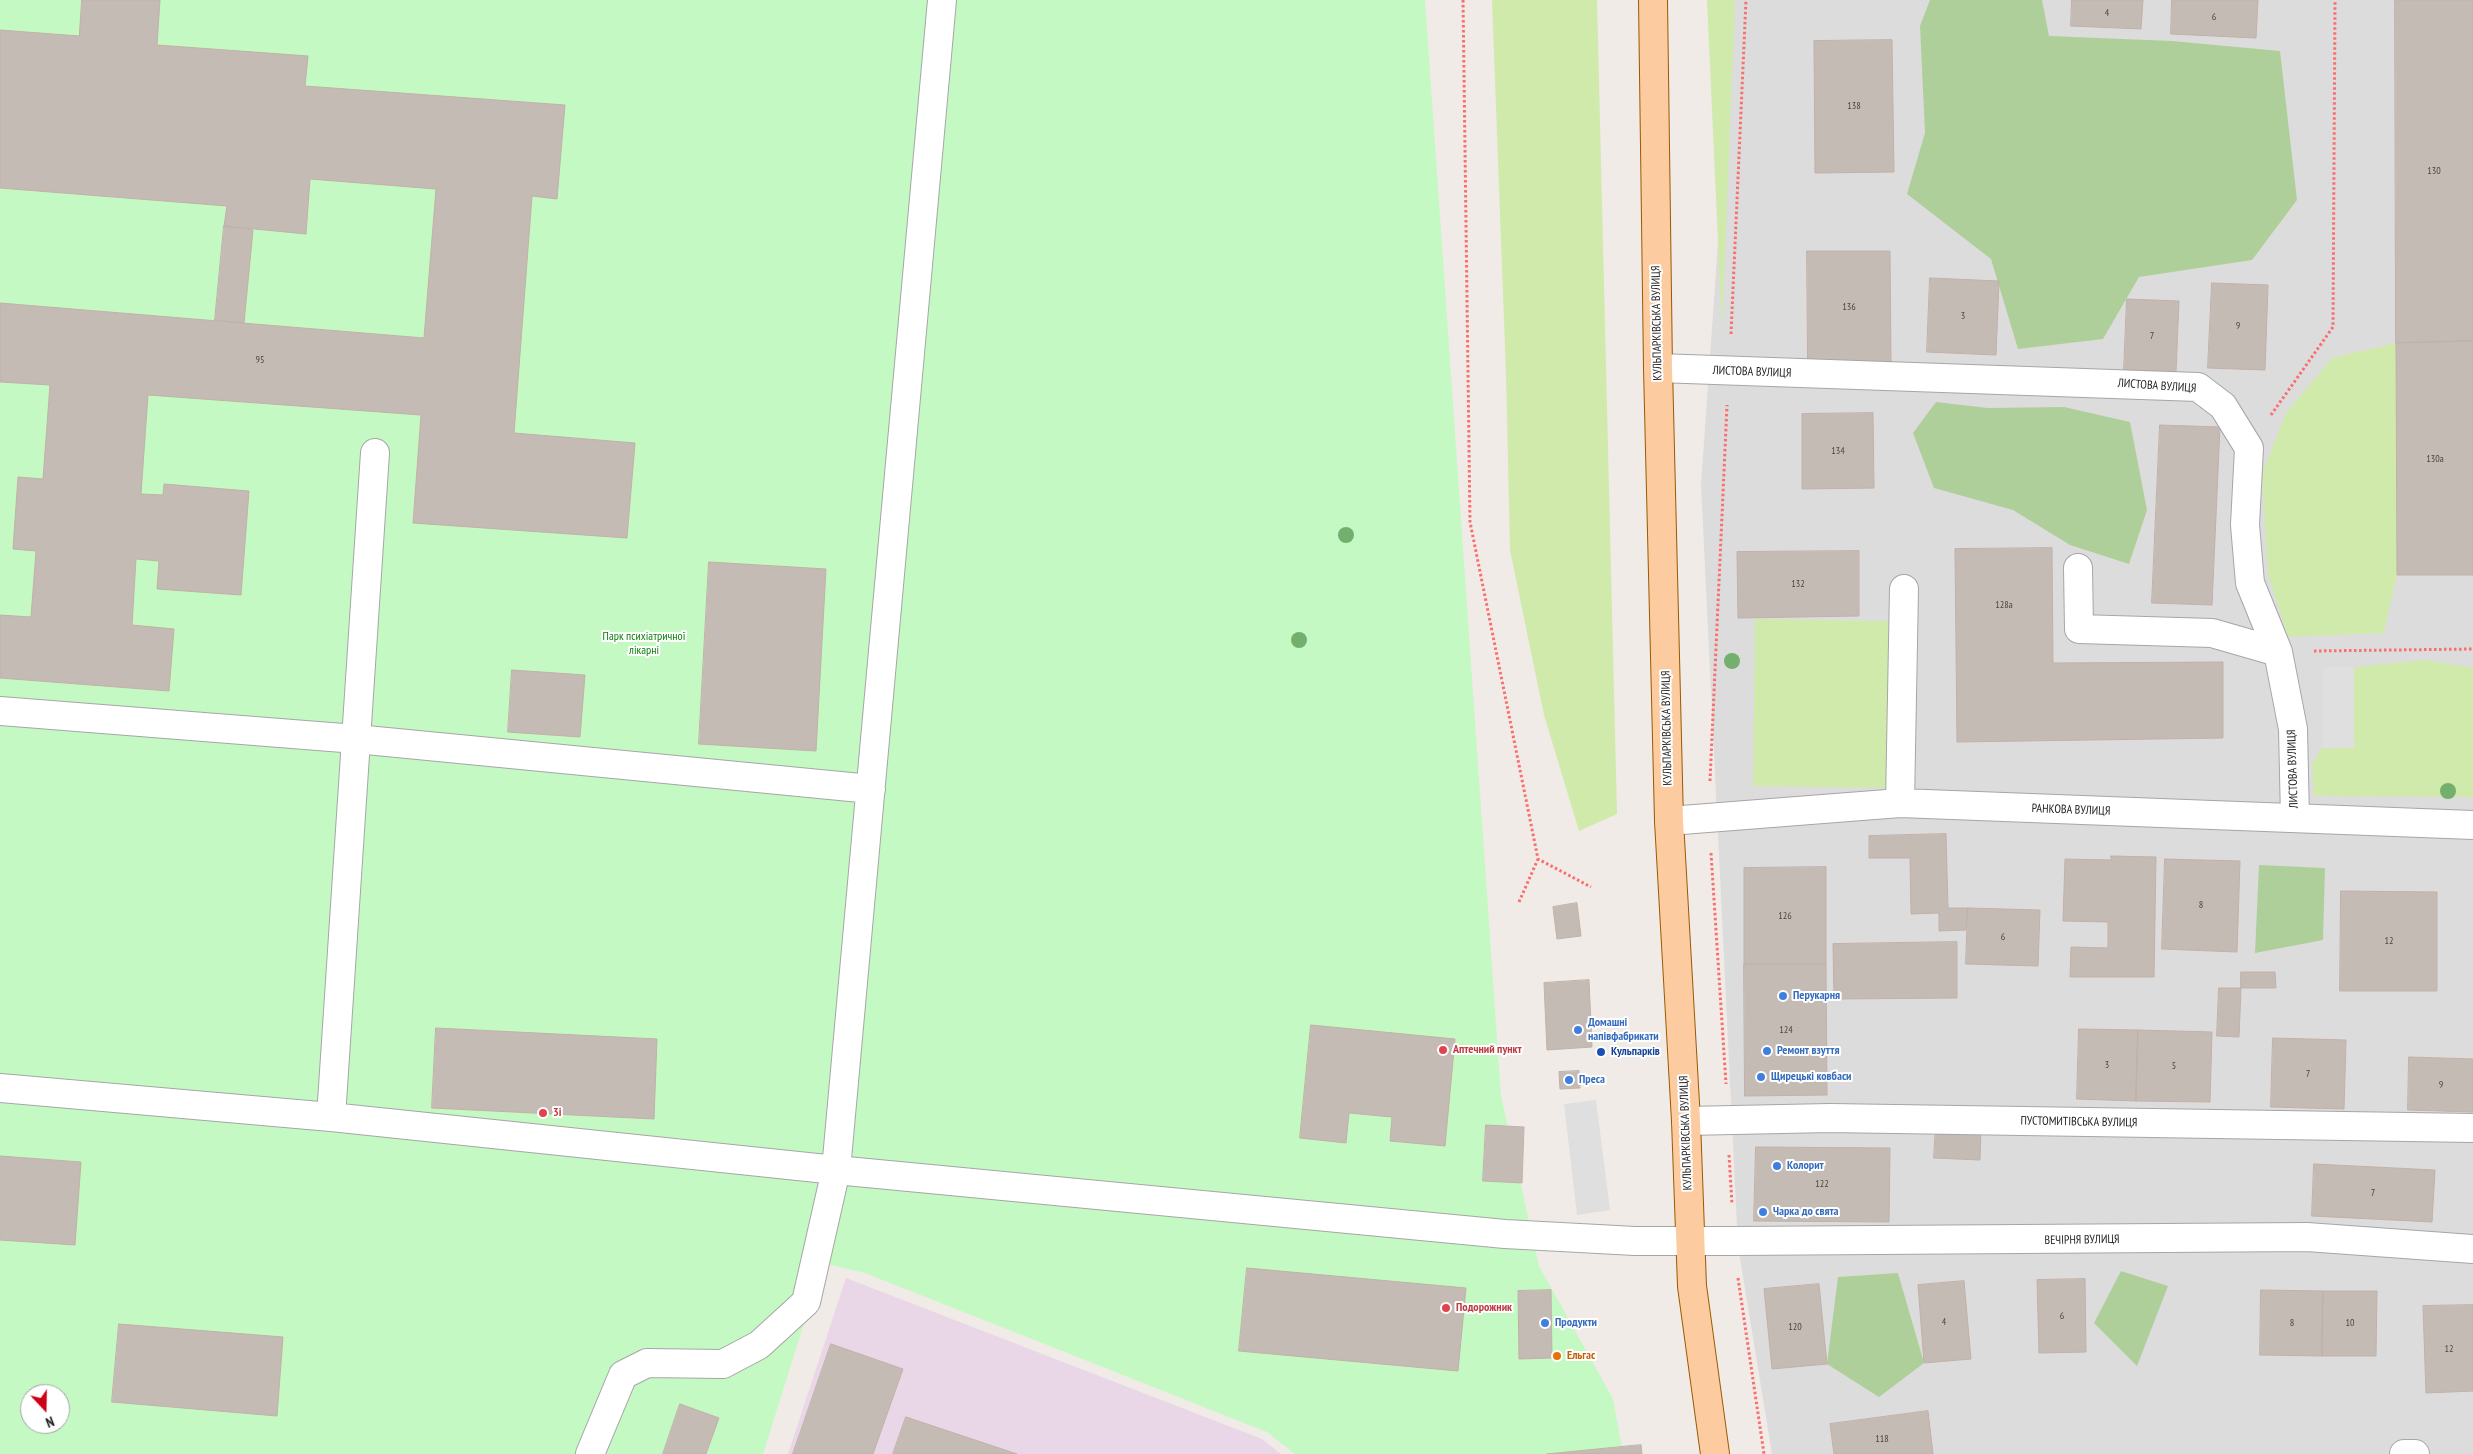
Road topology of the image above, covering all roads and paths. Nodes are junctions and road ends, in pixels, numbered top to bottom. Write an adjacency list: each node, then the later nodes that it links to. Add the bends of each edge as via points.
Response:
1 (942, 0): 14 (street)
2 (1462, 0): 20 (path, via 1470,522)
3 (1653, 0): 5 (main road, КУЛЬПАРКІВСЬКА ВУЛИЦЯ)
4 (2335, 0): 6 (path, via 2332,327)
5 (1658, 368): 6 (street, ЛИСТОВА ВУЛИЦЯ, via 2198,386 2223,406); 17 (main road, КУЛЬПАРКІВСЬКА ВУЛИЦЯ)
6 (2249, 448): 11 (street, ЛИСТОВА ВУЛИЦЯ, via 2245,525 2250,583)
7 (375, 453): 13 (street)
8 (2078, 568): 11 (street, via 2079,628 2212,633)
9 (1904, 589): 15 (street)
10 (2473, 649): 11 (path)
11 (2278, 652): 16 (street, ЛИСТОВА ВУЛИЦЯ, via 2293,730)
12 (0, 711): 13 (street)
13 (356, 739): 14 (street); 25 (street)
14 (871, 789): 29 (street)
15 (1900, 804): 16 (street, РАНКОВА ВУЛИЦЯ); 17 (street, РАНКОВА ВУЛИЦЯ)
16 (2295, 818): 18 (street, РАНКОВА ВУЛИЦЯ)
17 (1669, 821): 26 (main road, КУЛЬПАРКІВСЬКА ВУЛИЦЯ)
18 (2473, 825)
19 (1711, 850): 24 (path)
20 (1538, 859): 21 (path); 22 (path)
21 (1591, 886)
22 (1519, 902)
23 (0, 1088): 25 (street, ВЕЧІРНЯ ВУЛИЦЯ)
24 (1726, 1092)
25 (331, 1117): 29 (street, ВЕЧІРНЯ ВУЛИЦЯ)
26 (1686, 1121): 27 (street, ПУСТОМИТІВСЬКА ВУЛИЦЯ, via 1830,1118); 31 (main road, КУЛЬПАРКІВСЬКА ВУЛИЦЯ)
27 (2473, 1128)
28 (1729, 1152): 30 (path)
29 (836, 1170): 31 (street, ВЕЧІРНЯ ВУЛИЦЯ, via 1505,1234 1635,1241); 34 (street, via 806,1302 759,1345 723,1364 648,1363 622,1375)
30 (1732, 1210)
31 (1690, 1240): 32 (street, ВЕЧІРНЯ ВУЛИЦЯ, via 1886,1242 2307,1237); 35 (main road, КУЛЬПАРКІВСЬКА ВУЛИЦЯ, via 1692,1286)
32 (2473, 1249)
33 (1738, 1272): 36 (path)
34 (590, 1454)
35 (1715, 1454)
36 (1764, 1454)
37 (2404, 1454): 38 (street)
38 (2415, 1454)

